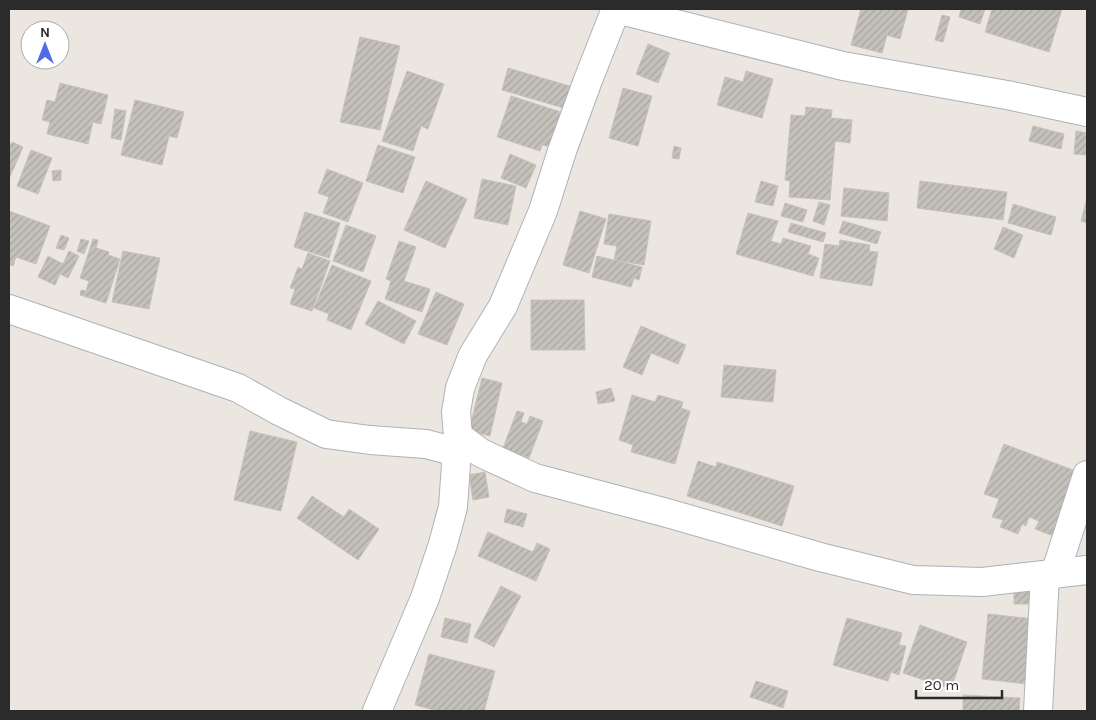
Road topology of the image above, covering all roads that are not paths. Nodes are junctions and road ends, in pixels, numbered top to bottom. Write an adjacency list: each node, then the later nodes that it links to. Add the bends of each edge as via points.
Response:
1 (616, 9): 2 (street, via 843,66); 4 (street, via 562,151 543,211 503,306 473,356 460,388 456,412)
2 (1087, 112)
3 (9, 309): 4 (street, via 238,388 326,434 370,440)
4 (457, 444): 7 (street, via 535,478 913,580 982,582); 8 (street, via 453,507 443,544 425,598)
5 (1087, 475): 7 (street)
6 (1087, 570): 7 (street)
7 (1050, 574): 9 (street)
8 (377, 711)
9 (1038, 711)

